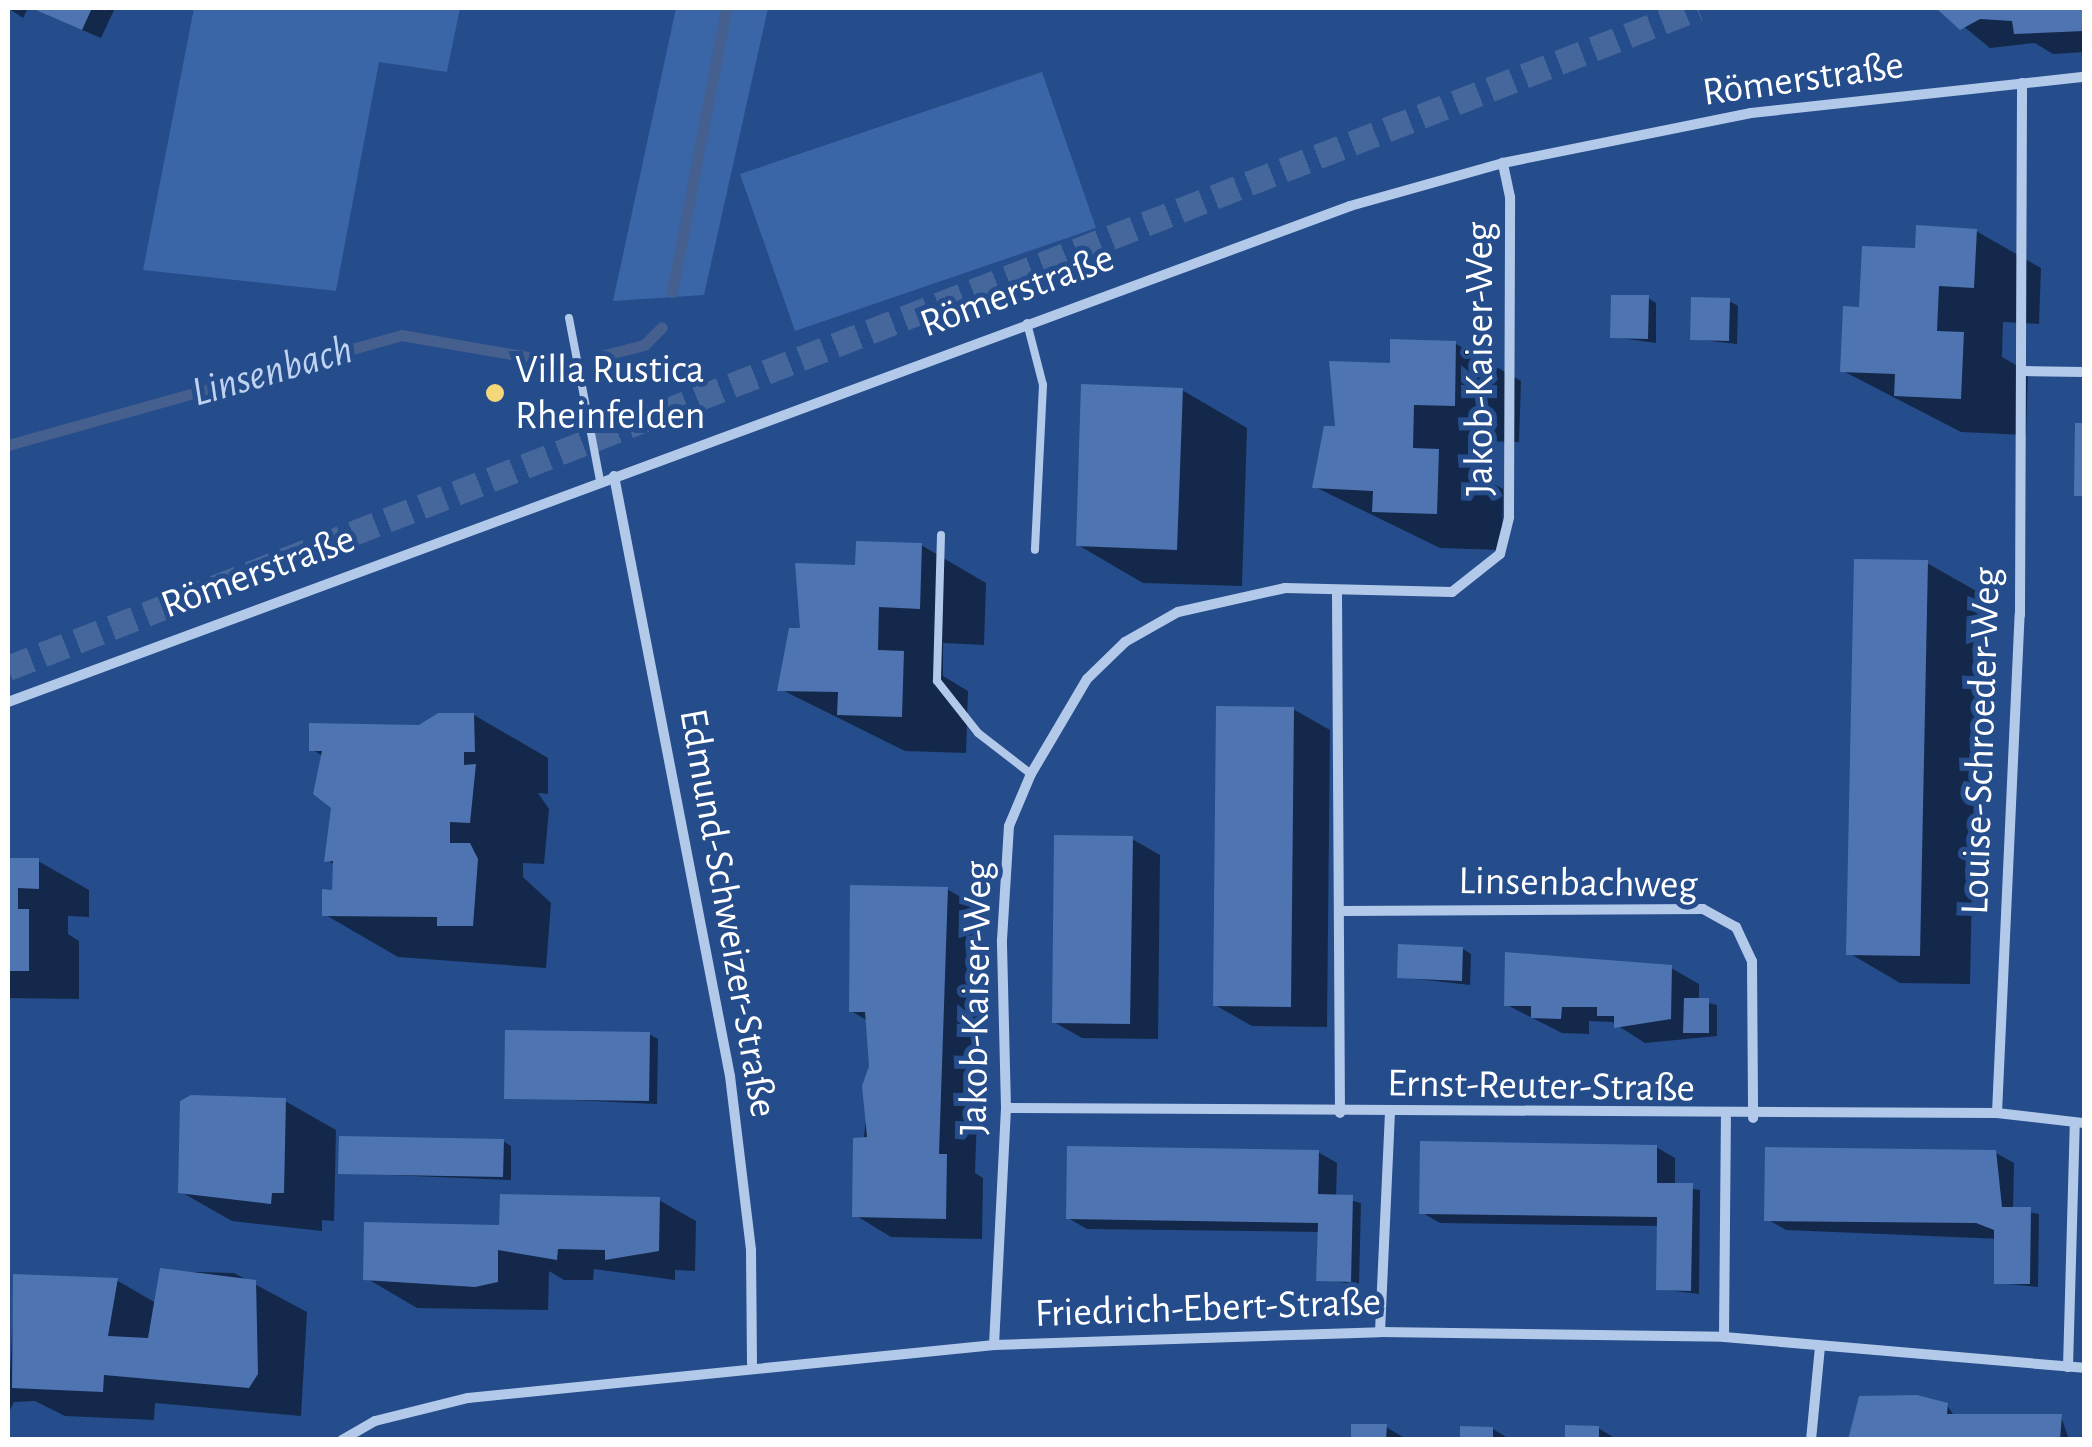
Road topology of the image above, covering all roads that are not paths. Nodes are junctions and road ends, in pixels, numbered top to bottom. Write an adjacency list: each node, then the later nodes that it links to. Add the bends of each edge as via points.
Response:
1 (2084, 78): 2 (street, Römerstraße)
2 (2022, 82): 3 (street, Römerstraße, via 1751,113); 6 (street, Louise-Schroeder-Weg)
3 (1502, 163): 5 (street, Römerstraße, via 1208,250); 12 (street, Jakob-Kaiser-Weg, via 1510,197 1509,516 1500,554 1452,592)
4 (569, 318): 9 (lane)
5 (1027, 322): 8 (street, Römerstraße); 11 (lane, via 1043,386)
6 (2024, 371): 7 (street); 19 (street, Louise-Schroeder-Weg)
7 (2084, 372)
8 (614, 476): 9 (street, Römerstraße); 27 (street, Edmund-Schweizer-Straße, via 730,1076 751,1250)
9 (600, 481): 13 (street, Römerstraße)
10 (941, 534): 14 (lane, via 936,681 978,733)
11 (1034, 550)
12 (1336, 594): 14 (street, Jakob-Kaiser-Weg, via 1234,595 1125,642 1056,722); 15 (street)
13 (8, 702)
14 (1031, 774): 16 (street, Jakob-Kaiser-Weg, via 1008,845)
15 (1342, 911): 17 (street); 21 (street, Linsenbachweg, via 1703,909 1736,926 1752,961)
16 (1006, 1108): 17 (street, Ernst-Reuter-Straße); 25 (street, Jakob-Kaiser-Weg)
17 (1340, 1113): 18 (street, Ernst-Reuter-Straße)
18 (1390, 1114): 20 (street, Ernst-Reuter-Straße); 23 (street)
19 (1997, 1114): 21 (street, Ernst-Reuter-Straße); 22 (street, Ernst-Reuter-Straße)
20 (1726, 1118): 21 (street, Ernst-Reuter-Straße); 24 (street)
21 (1753, 1118)
22 (2080, 1123): 28 (street, Ernst-Reuter-Straße)
23 (1380, 1332): 24 (street, Friedrich-Ebert-Straße); 25 (street, Friedrich-Ebert-Straße)
24 (1724, 1337): 26 (street, Friedrich-Ebert-Straße)
25 (994, 1345): 27 (street, Friedrich-Ebert-Straße)
26 (1820, 1347): 28 (street, Friedrich-Ebert-Straße); 31 (street)
27 (752, 1363): 30 (street, Friedrich-Ebert-Straße, via 468,1398 374,1421)
28 (2068, 1367): 29 (street, Friedrich-Ebert-Straße)
29 (2084, 1368)
30 (342, 1440)
31 (1810, 1440)

